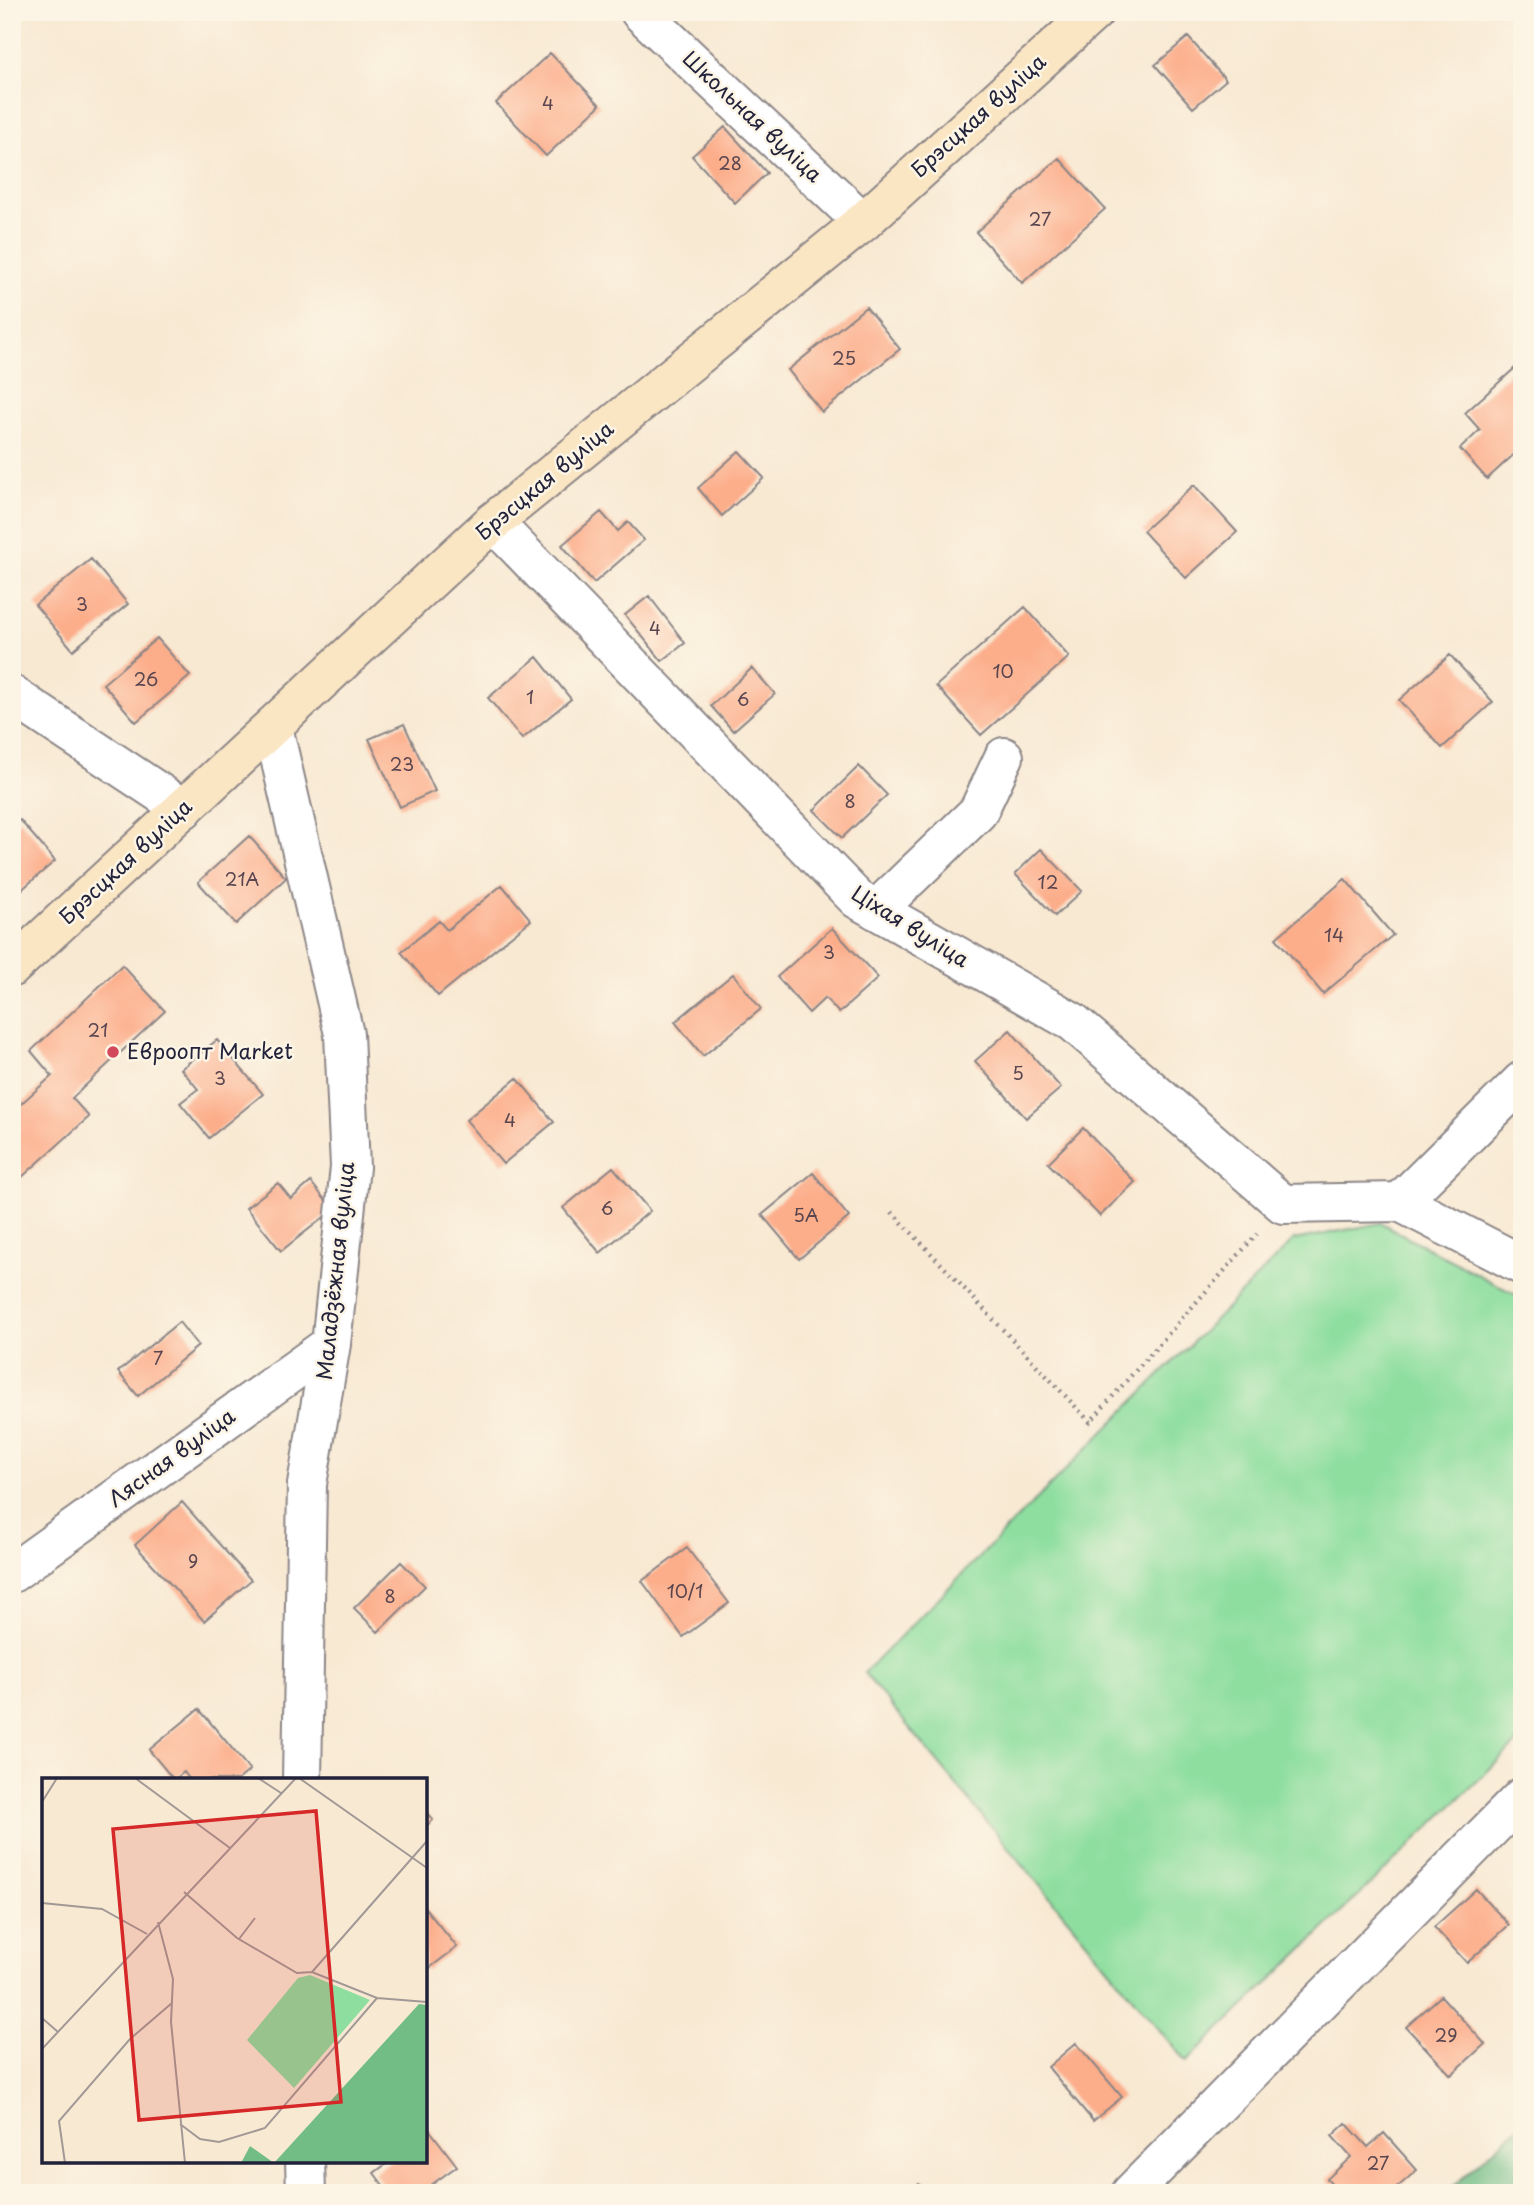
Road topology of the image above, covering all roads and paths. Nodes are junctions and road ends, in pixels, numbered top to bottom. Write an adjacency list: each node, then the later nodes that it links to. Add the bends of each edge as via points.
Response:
1 (640, 12): 3 (street, Школьная вуліца)
2 (1094, 12): 3 (street, Брэсцкая вуліца)
3 (863, 222): 4 (street, Брэсцкая вуліца)
4 (493, 522): 6 (street, Брэсцкая вуліца); 9 (street, Ціхая вуліца, via 856,899)
5 (12, 695): 8 (street)
6 (273, 726): 8 (street, Брэсцкая вуліца); 16 (street, Маладзёжная вуліца, via 344,1034 350,1167)
7 (1004, 757): 9 (street, via 978,812)
8 (184, 809): 10 (street, Брэсцкая вуліца)
9 (876, 910): 13 (street, Ціхая вуліца, via 1073,1022)
10 (12, 967)
11 (1522, 1081): 12 (street)
12 (1400, 1202): 13 (street); 15 (street)
13 (1283, 1204): 14 (path, via 1090,1422)
14 (892, 1212)
15 (1522, 1265)
16 (331, 1344): 17 (street, Лясная вуліца); 18 (street, Маладзёжная вуліца, via 307,1484)
17 (12, 1573)
18 (302, 1778)
19 (1522, 1797): 22 (street)
20 (305, 2163): 21 (street)
21 (306, 2193)
22 (1131, 2193)

